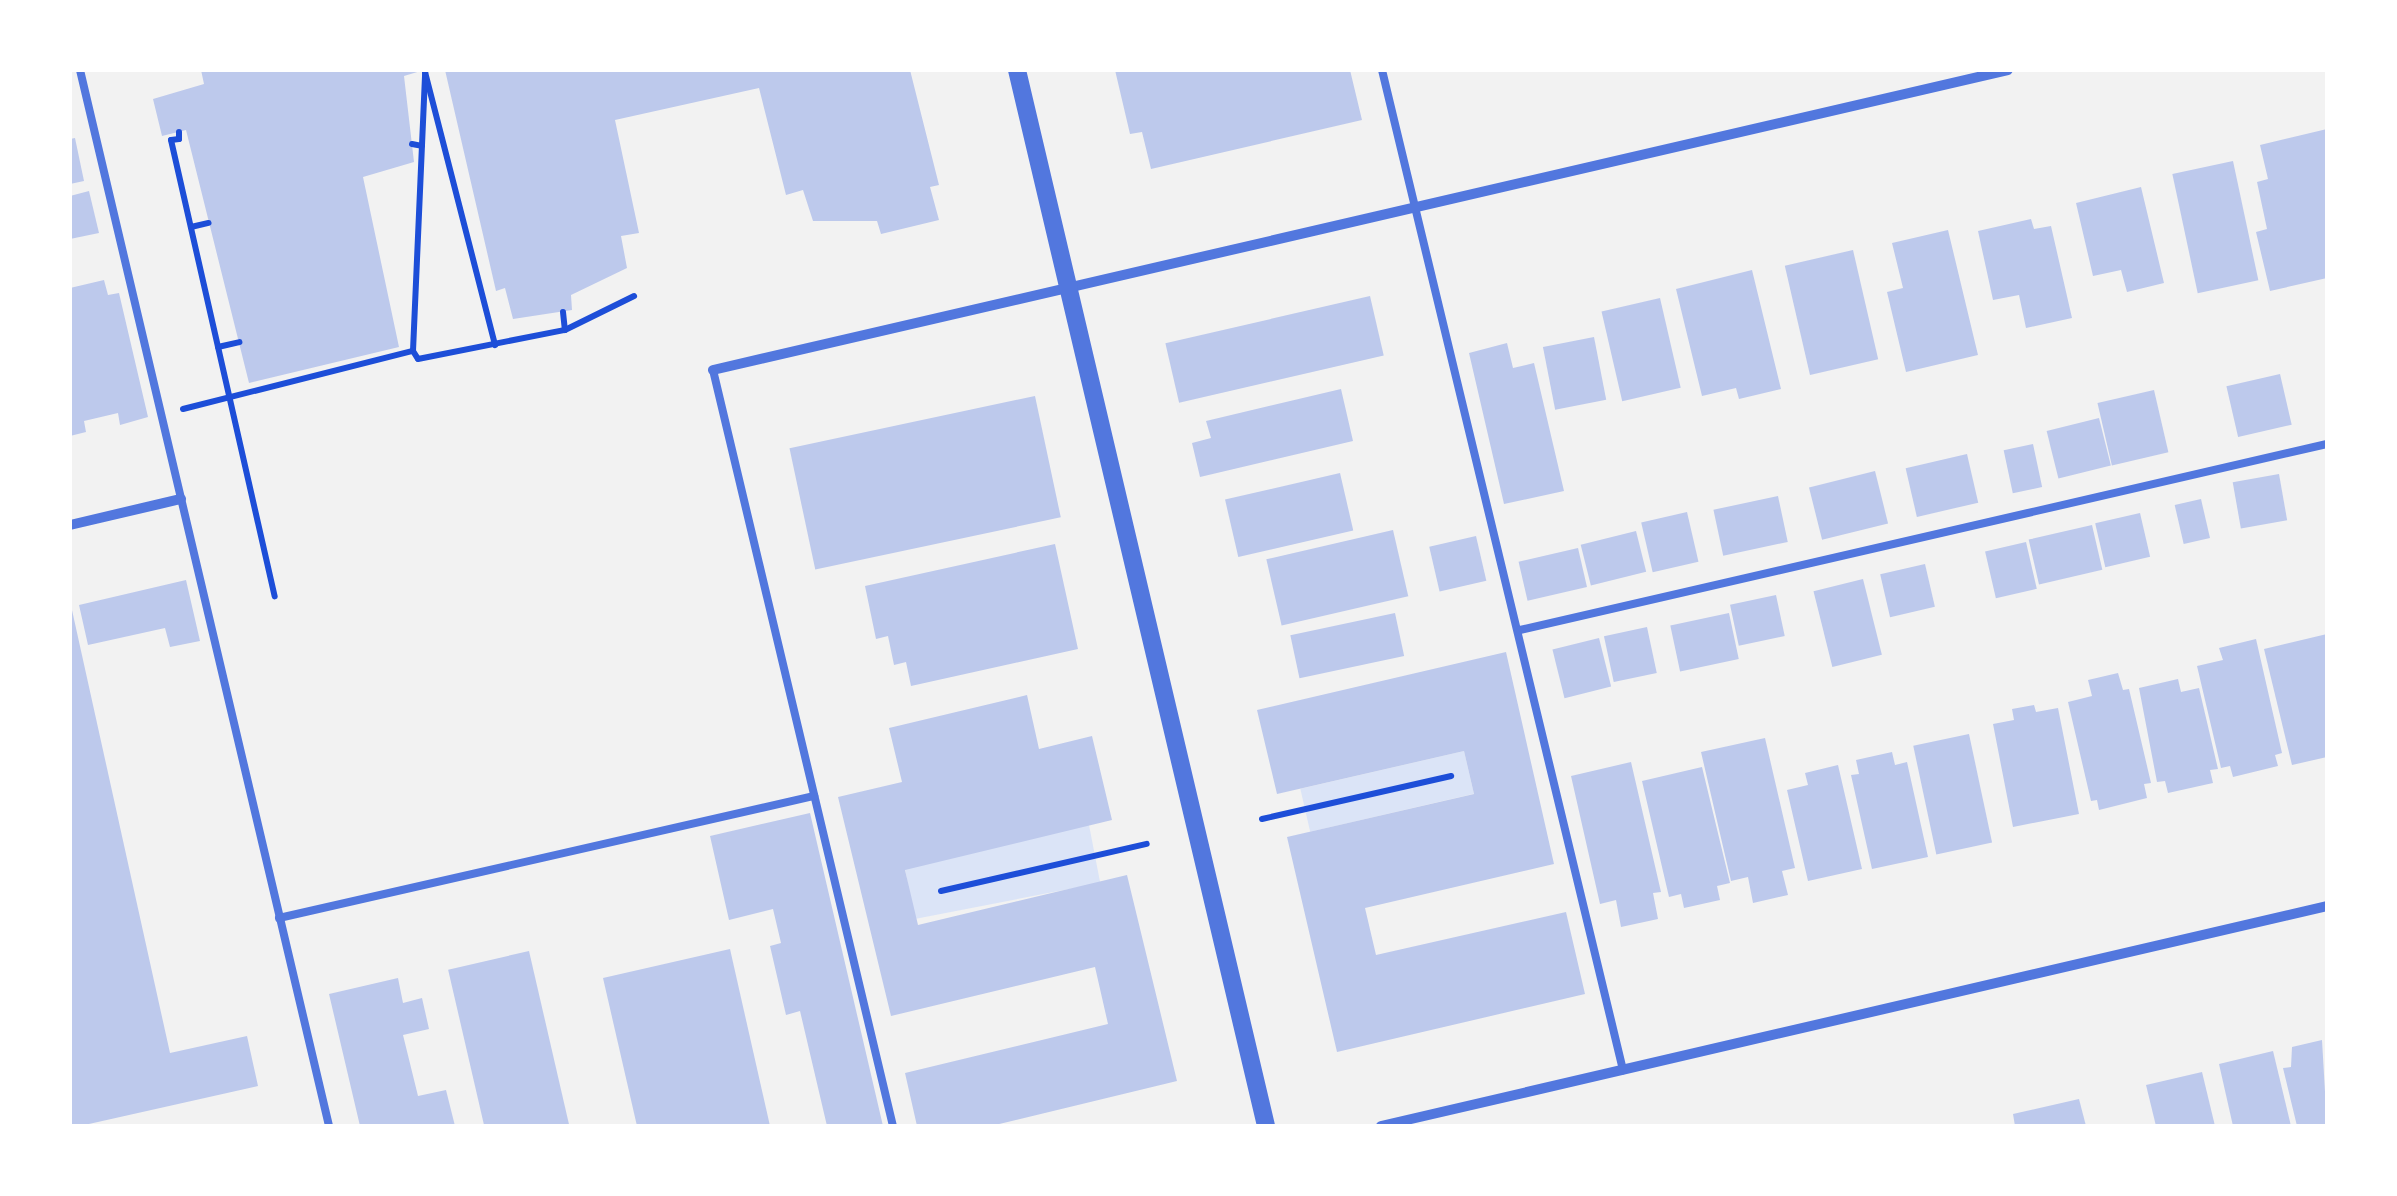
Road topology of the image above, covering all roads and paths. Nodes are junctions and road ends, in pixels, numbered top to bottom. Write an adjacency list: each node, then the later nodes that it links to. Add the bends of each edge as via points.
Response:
1 (80, 70): 21 (lane)
2 (1017, 70): 11 (street)
3 (1382, 70): 8 (lane)
4 (2008, 70): 8 (street)
5 (178, 132): 10 (path, via 179,139 171,140)
6 (412, 144): 7 (path)
7 (422, 146): 16 (path, via 425,72); 18 (path)
8 (1416, 206): 11 (street); 26 (lane)
9 (209, 223): 10 (path)
10 (191, 227): 17 (path)
11 (1068, 287): 19 (street); 37 (street)
12 (634, 296): 14 (path)
13 (563, 312): 14 (path)
14 (566, 330): 16 (path)
15 (239, 342): 17 (path)
16 (495, 345): 18 (path, via 418,359)
17 (218, 347): 20 (path)
18 (413, 351): 20 (path)
19 (713, 370): 28 (lane)
20 (230, 398): 21 (path); 25 (path)
21 (161, 415): 23 (lane)
22 (2327, 444): 26 (lane)
23 (180, 498): 24 (street); 33 (lane)
24 (70, 524)
25 (275, 596)
26 (1520, 630): 34 (lane)
27 (1451, 776): 29 (path)
28 (814, 796): 33 (lane); 36 (lane)
29 (1262, 820)
30 (1148, 844): 31 (path)
31 (941, 890)
32 (2327, 906): 34 (street)
33 (279, 918): 35 (lane)
34 (1623, 1070): 38 (street)
35 (329, 1126)
36 (893, 1126)
37 (1266, 1126)
38 (1381, 1126)

